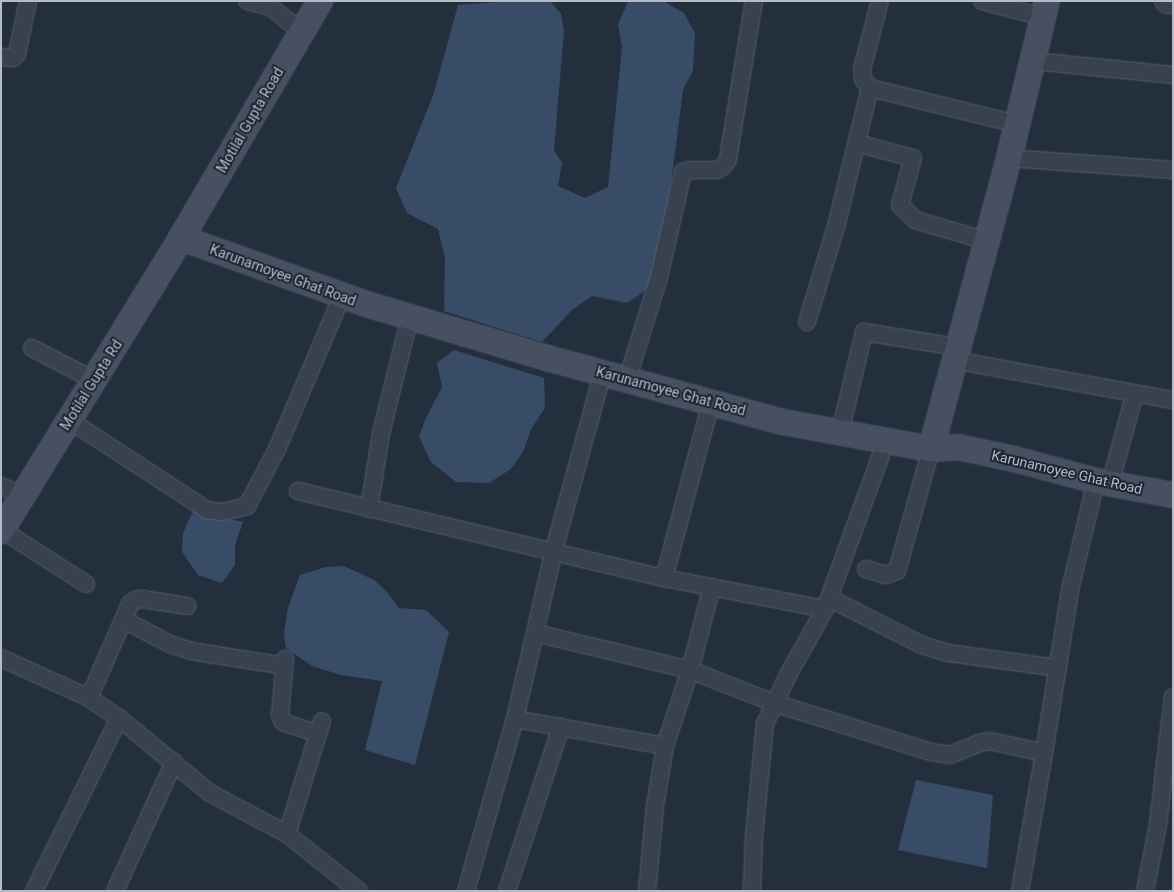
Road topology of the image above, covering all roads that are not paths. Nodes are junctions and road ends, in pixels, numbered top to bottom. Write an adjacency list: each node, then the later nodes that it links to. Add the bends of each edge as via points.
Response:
1 (28, 1): 11 (street, via 17,54 13,58)
2 (247, 1): 10 (street, via 271,7)
3 (320, 1): 10 (street, Motilal Gupta Road)
4 (754, 1): 28 (street, via 728,159 717,170 683,172 658,277)
5 (880, 1): 14 (street, via 862,69 863,79)
6 (982, 1): 9 (street)
7 (1163, 1): 8 (street)
8 (1173, 5)
9 (1045, 9): 12 (street)
10 (302, 32): 19 (street, Motilal Gupta Road)
11 (1, 57)
12 (1033, 61): 13 (street); 15 (street)
13 (1173, 75)
14 (870, 88): 15 (street); 16 (street)
15 (1018, 124): 17 (street)
16 (856, 143): 20 (street, via 913,158 900,205 915,220); 23 (street)
17 (1009, 158): 18 (street); 20 (street)
18 (1173, 170)
19 (181, 238): 21 (street, Karunamoyee Ghat Road); 27 (street, Motilal Gupta Rd)
20 (987, 241): 25 (street)
21 (342, 296): 22 (street, Karunamoyee Ghat Road); 32 (street, via 278,449 247,506 222,512 207,510)
22 (410, 317): 26 (street, Karunamoyee Ghat Road); 41 (street, via 381,433)
23 (807, 322)
24 (32, 348): 27 (street)
25 (956, 353): 29 (street); 33 (street, via 864,332); 35 (street)
26 (603, 372): 28 (street, Karunamoyee Ghat Road); 43 (street)
27 (94, 380): 32 (street, Motilal Gupta Rd)
28 (627, 380): 31 (street, Karunamoyee Ghat Road)
29 (1135, 392): 30 (street); 36 (street)
30 (1173, 400)
31 (711, 403): 33 (street, Karunamoyee Ghat Road, via 783,422); 45 (street)
32 (70, 420): 40 (street, Motilal Gupta Rd)
33 (840, 432): 34 (street, Karunamoyee Ghat Road)
34 (886, 441): 35 (street, Karunamoyee Ghat Road); 48 (street)
35 (931, 449): 36 (street, Karunamoyee Ghat Road, via 958,448); 44 (street, via 897,570 886,575)
36 (1103, 482): 39 (street, Karunamoyee Ghat Road); 53 (street, via 1070,590)
37 (1, 486): 40 (street)
38 (298, 491): 41 (street)
39 (1173, 495)
40 (23, 496): 42 (street, Motilal Gupta Rd)
41 (369, 508): 43 (street)
42 (2, 531): 46 (street)
43 (554, 550): 45 (street); 51 (street)
44 (866, 569)
45 (664, 578): 47 (street)
46 (86, 584)
47 (712, 587): 48 (street); 54 (street)
48 (827, 604): 53 (street, via 948,653); 57 (street)
49 (187, 606): 50 (street, via 135,600)
50 (124, 620): 56 (street); 64 (street, via 191,651 282,662 280,715 283,722 320,727)
51 (535, 633): 54 (street); 59 (street)
52 (1, 658): 56 (street)
53 (1058, 668): 62 (street)
54 (690, 670): 57 (street); 61 (street)
55 (1173, 697): 73 (street, via 1158,824)
56 (89, 698): 58 (street)
57 (774, 703): 62 (street, via 931,752 950,755 990,742); 71 (street, via 765,724)
58 (119, 718): 63 (street); 65 (street)
59 (515, 719): 60 (street); 68 (street)
60 (560, 727): 61 (street); 69 (street)
61 (665, 746): 70 (street, via 655,806)
62 (1044, 753): 72 (street)
63 (174, 762): 64 (street, via 210,794); 66 (street)
64 (287, 834): 67 (street)
65 (34, 891)
66 (115, 891)
67 (359, 891)
68 (466, 891)
69 (507, 891)
70 (647, 891)
71 (752, 891)
72 (1020, 891)
73 (1145, 891)

